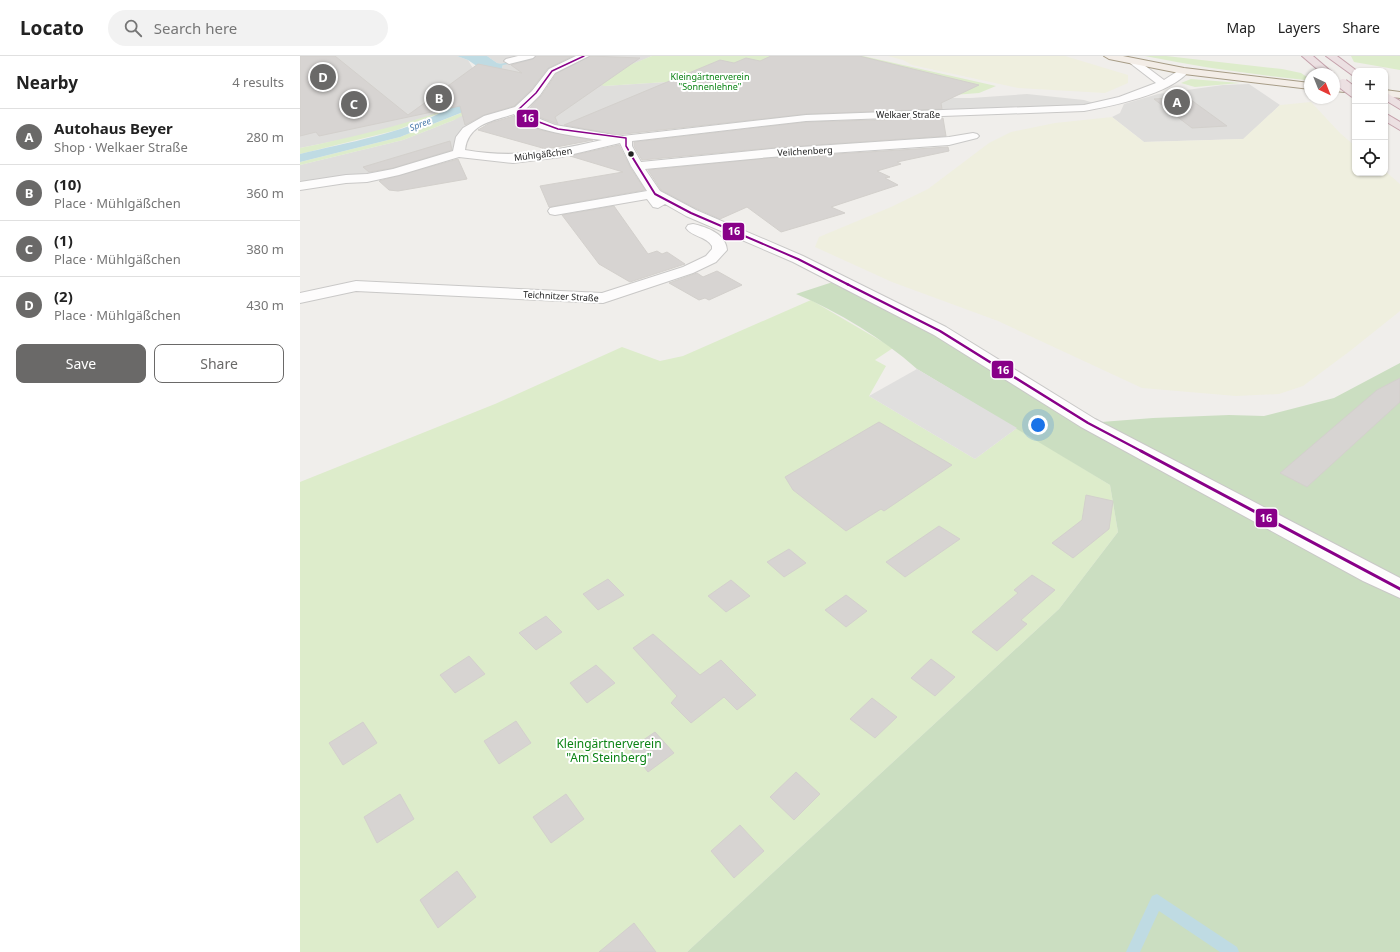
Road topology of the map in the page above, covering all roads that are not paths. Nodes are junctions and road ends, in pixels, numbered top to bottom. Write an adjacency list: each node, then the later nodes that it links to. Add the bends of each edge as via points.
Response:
1 (530, 56): 6 (street)
2 (584, 56): 15 (street, via 552,71)
3 (1109, 56): 7 (main road)
4 (1307, 56): 8 (highway)
5 (1330, 56): 10 (highway)
6 (509, 60)
7 (1133, 61): 9 (main road); 11 (street)
8 (1322, 68)
9 (1184, 71): 11 (street, Welkaer Straße); 12 (main road)
10 (1352, 72)
11 (1162, 83): 19 (street, Welkaer Straße, via 1106,105 1084,108 806,118)
12 (1304, 85)
13 (1340, 86): 14 (main road)
14 (1352, 91)
15 (520, 109): 19 (street, via 520,115 528,120 548,126 585,134); 20 (street, via 467,129 462,136)
16 (1388, 118): 17 (highway)
17 (1400, 127)
18 (974, 136): 21 (street, Veilchenberg, via 949,141 772,153)
19 (626, 138): 20 (street, Mühlgäßchen, via 561,153 513,158); 21 (street, Teichnitzer Straße, via 626,146)
20 (459, 153): 22 (street, Mühlgäßchen, via 367,178)
21 (636, 166): 23 (street, Teichnitzer Straße)
22 (300, 186)
23 (655, 194): 24 (street); 25 (street, Teichnitzer Straße, via 653,199 661,208 680,222 717,240 720,250 711,259 688,270 603,298 356,286); 26 (street, Teichnitzer Straße, via 691,213 798,259 940,331 1088,423)
24 (555, 211)
25 (300, 298)
26 (1400, 589)

